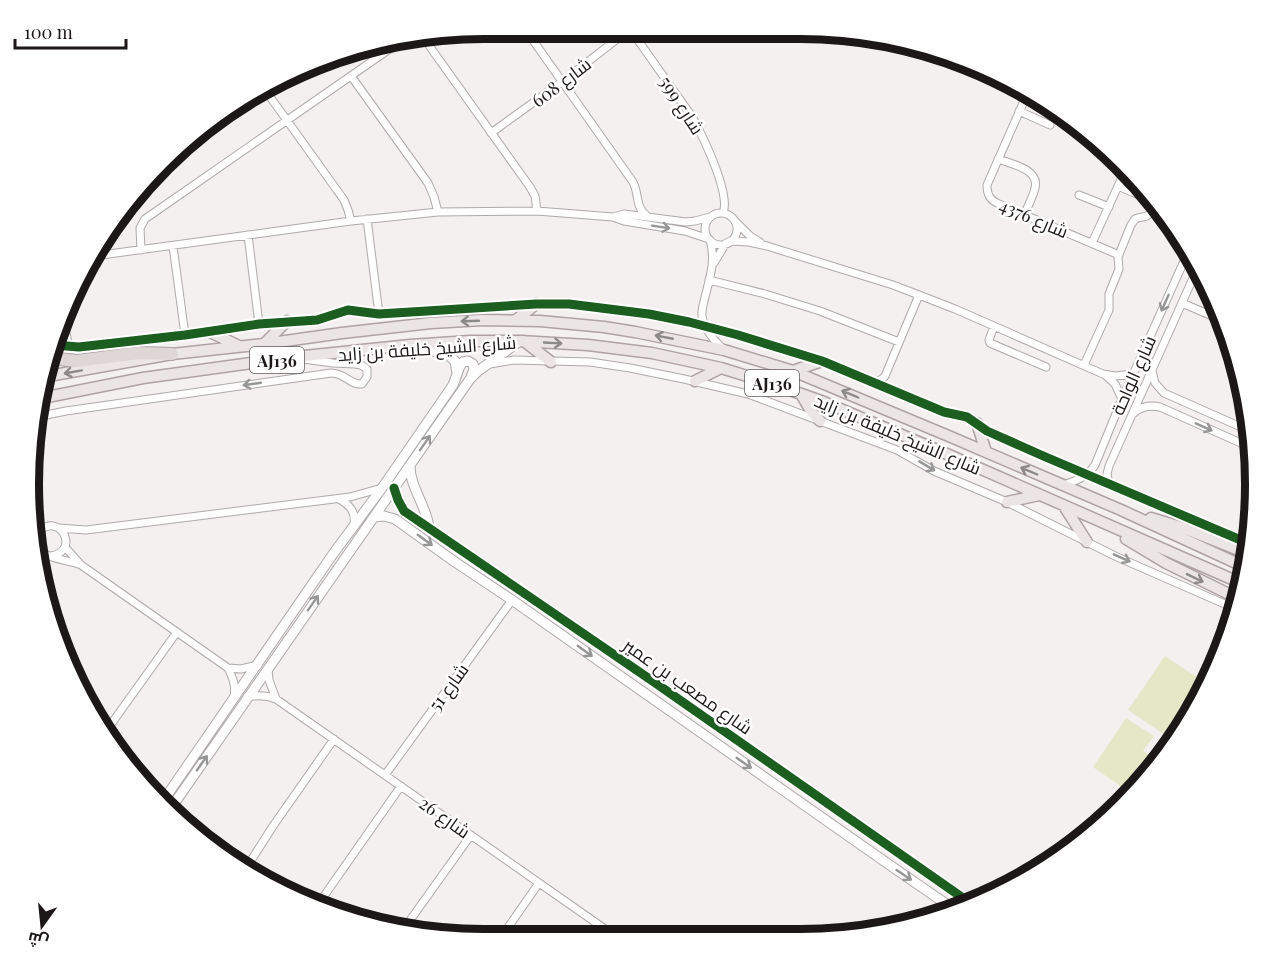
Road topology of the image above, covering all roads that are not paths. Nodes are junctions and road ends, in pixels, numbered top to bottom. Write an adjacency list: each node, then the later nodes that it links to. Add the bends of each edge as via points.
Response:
1 (532, 39): 7 (street)
2 (617, 39): 7 (street, شارع 608)
3 (637, 39): 17 (street, شارع 599, via 693,118)
4 (427, 43): 13 (street)
5 (390, 50): 6 (street)
6 (351, 76): 11 (street); 24 (street, via 428,183)
7 (563, 81): 13 (street, شارع 608); 20 (street, via 633,182)
8 (269, 95): 11 (street)
9 (1025, 100): 10 (street, شارع 4376)
10 (1019, 111): 12 (street); 14 (street, شارع 4376)
11 (287, 121): 32 (street, via 344,200); 40 (street, via 145,219 140,228)
12 (1050, 125)
13 (491, 133): 22 (street, via 534,192)
14 (998, 159): 27 (street, شارع 4376, via 987,185 989,197); 27 (street, via 1028,170 1035,178)
15 (1122, 177): 16 (street)
16 (1118, 186): 19 (street); 21 (street)
17 (721, 187): 25 (street, شارع 599); 33 (street, شارع 599)
18 (1079, 195): 21 (street)
19 (1138, 195)
20 (637, 200): 26 (street); 29 (street)
21 (1109, 207): 37 (street)
22 (537, 211): 24 (street); 28 (street)
23 (1151, 211): 42 (street, via 1132,222)
24 (438, 212): 31 (street)
25 (723, 213): 30 (street); 33 (street)
26 (628, 214): 28 (street); 29 (street)
27 (1024, 215): 37 (street, شارع 4376)
28 (613, 217): 35 (street, one-way to 35)
29 (648, 217): 30 (street, via 686,222)
30 (710, 217): 35 (street, via 706,230)
31 (367, 219): 32 (street); 51 (street)
32 (351, 221): 34 (street)
33 (735, 221): 36 (street, via 736,235); 39 (street)
34 (248, 235): 38 (street); 56 (street)
35 (710, 239): 36 (street, via 718,244); 44 (street)
36 (728, 242): 39 (street); 44 (street)
37 (1092, 243): 42 (street, شارع 4376)
38 (173, 246): 40 (street); 61 (street)
39 (767, 246): 47 (street)
40 (141, 250): 41 (street)
41 (103, 255)
42 (1119, 255): 76 (street, via 1109,310)
43 (1184, 261): 83 (street, شارع الواحة, one-way to 83)
44 (712, 265): 46 (street)
45 (1193, 277): 48 (street, شارع الواحة)
46 (709, 280): 50 (street); 63 (street, via 811,308)
47 (920, 295): 58 (street); 63 (street)
48 (1182, 303): 52 (street); 79 (street, شارع الواحة)
49 (536, 304): 51 (street); 53 (main road); 55 (street, via 610,308)
50 (702, 312): 55 (street); 57 (street)
51 (379, 314): 54 (street, via 348,310 322,319)
52 (1212, 316)
53 (516, 320): 64 (main road, شارع الشيخ خليفة بن زايد / AJ136, one-way to 64, via 406,325); 69 (main road, شارع الشيخ خليفة بن زايد / AJ136, one-way to 53, via 604,327)
54 (288, 321): 56 (street); 64 (main road)
55 (689, 322): 57 (street)
56 (259, 324): 59 (street)
57 (705, 326): 69 (street); 73 (street)
58 (994, 326): 76 (street); 77 (street, via 990,343)
59 (210, 332): 61 (street); 67 (main road)
60 (66, 333): 68 (street)
61 (185, 335): 68 (street)
62 (522, 341): 65 (main road, شارع الشيخ خليفة بن زايد / AJ136); 74 (main road); 75 (street); 78 (main road, شارع الشيخ خليفة بن زايد / AJ136, one-way to 78, via 620,348)
63 (899, 342): 87 (street, via 885,376)
64 (264, 344): 67 (main road, شارع الشيخ خليفة بن زايد / AJ136)
65 (410, 345): 71 (main road, شارع الشيخ خليفة بن زايد / AJ136); 81 (street, via 448,356 455,361)
66 (61, 346): 68 (street)
67 (239, 346): 70 (main road, شارع الشيخ خليفة بن زايد / AJ136)
68 (69, 347)
69 (724, 350): 80 (main road, شارع الشيخ خليفة بن زايد / AJ136)
70 (172, 354): 72 (highway); 84 (main road, شارع الشيخ خليفة بن زايد / AJ136, one-way to 84)
71 (295, 357): 89 (main road, شارع الشيخ خليفة بن زايد / AJ136, via 143,378); 93 (street, one-way to 93, via 361,365 367,369 367,377 357,384 342,374 332,373)
72 (57, 359)
73 (822, 361): 80 (main road); 87 (street)
74 (551, 362): 75 (street, via 507,360); 86 (street, via 590,362)
75 (488, 365): 85 (street)
76 (1084, 365): 82 (street)
77 (1046, 367)
78 (721, 368): 86 (main road); 88 (main road, شارع الشيخ خليفة بن زايد / AJ136)
79 (1152, 370): 91 (street, via 1159,388); 94 (street, شارع الواحة)
80 (793, 371): 101 (main road, شارع الشيخ خليفة بن زايد / AJ136, one-way to 80)
81 (457, 373): 85 (street, via 463,362 471,362 474,369); 106 (street, via 453,386)
82 (1103, 374): 83 (street); 90 (street, via 1115,384)
83 (1133, 374): 90 (street, شارع الواحة)
84 (53, 375)
85 (470, 379): 102 (street, one-way to 85)
86 (695, 381): 95 (street, via 748,394)
87 (874, 383): 96 (street)
88 (801, 394): 95 (main road); 108 (main road, شارع الشيخ خليفة بن زايد / AJ136)
89 (48, 397)
90 (1122, 399): 98 (street, شارع الواحة)
91 (1178, 400): 92 (street); 97 (street)
92 (1173, 412): 94 (street, via 1148,406); 100 (street, one-way to 100)
93 (45, 415)
94 (1132, 415): 99 (street, شارع الواحة)
95 (820, 421): 110 (street, one-way to 110, via 897,450 934,471)
96 (976, 423): 101 (main road); 103 (street)
97 (1241, 427)
98 (1109, 431): 99 (street, via 1113,439); 103 (street, شارع الواحة, via 1095,465)
99 (1122, 437): 104 (street, شارع الواحة, via 1108,470)
100 (1243, 444)
101 (986, 452): 105 (main road, شارع الشيخ خليفة بن زايد / AJ136, one-way to 101)
102 (410, 466): 107 (street); 118 (street)
103 (1086, 475): 104 (street); 105 (street)
104 (1108, 484): 122 (street)
105 (1062, 485): 112 (main road, شارع الشيخ خليفة بن زايد / AJ136)
106 (382, 488): 109 (street); 117 (street)
107 (394, 488): 113 (street); 114 (street)
108 (1039, 495): 110 (main road); 111 (main road, شارع الشيخ خليفة بن زايد / AJ136)
109 (339, 499): 117 (street, via 351,507); 121 (street)
110 (1008, 502): 123 (street)
111 (1064, 506): 116 (main road, شارع الشيخ خليفة بن زايد / AJ136); 123 (main road)
112 (1122, 510): 125 (main road, via 1184,528); 128 (main road, شارع الشيخ خليفة بن زايد / AJ136)
113 (404, 511): 115 (street, via 396,511); 118 (street, شارع مصعب بن عمير)
114 (374, 517): 115 (street); 136 (street, one-way to 114)
115 (395, 519): 132 (street, شارع مصعب بن عمير, one-way to 132)
116 (1109, 526): 130 (main road, شارع الشيخ خليفة بن زايد / AJ136); 131 (main road, one-way to 131, via 1166,563)
117 (353, 527): 135 (street)
118 (429, 527): 151 (street, شارع مصعب بن عمير)
119 (59, 528): 120 (street); 121 (street); 124 (street)
120 (42, 529)
121 (86, 530): 124 (street)
122 (1241, 540)
123 (1087, 542): 133 (street, one-way to 133)
124 (65, 545): 127 (street, via 61,553); 129 (street)
125 (1240, 550)
126 (45, 555): 127 (street)
127 (51, 556): 129 (street)
128 (1237, 563)
129 (81, 565): 134 (street)
130 (1234, 580)
131 (1231, 595)
132 (512, 600): 143 (street, شارع 51); 152 (street, شارع مصعب بن عمير, one-way to 152)
133 (1228, 605)
134 (177, 632): 137 (street); 141 (street)
135 (258, 665): 137 (street); 140 (street)
136 (268, 667): 138 (street); 139 (street)
137 (228, 668): 140 (street, via 235,687)
138 (247, 697): 139 (street); 146 (street, one-way to 138)
139 (276, 699): 142 (street, شارع 26)
140 (233, 701): 145 (street)
141 (110, 725)
142 (334, 739): 143 (street, شارع 26); 148 (street)
143 (385, 775): 144 (street, شارع 26)
144 (401, 786): 147 (street, شارع 26); 150 (street)
145 (166, 796)
146 (174, 804)
147 (471, 835): 149 (street, شارع 26); 153 (street)
148 (249, 862)
149 (539, 883): 154 (street); 155 (street, شارع 26)
150 (322, 898)
151 (963, 898)
152 (946, 904)
153 (408, 922)
154 (507, 929)
155 (598, 929)

